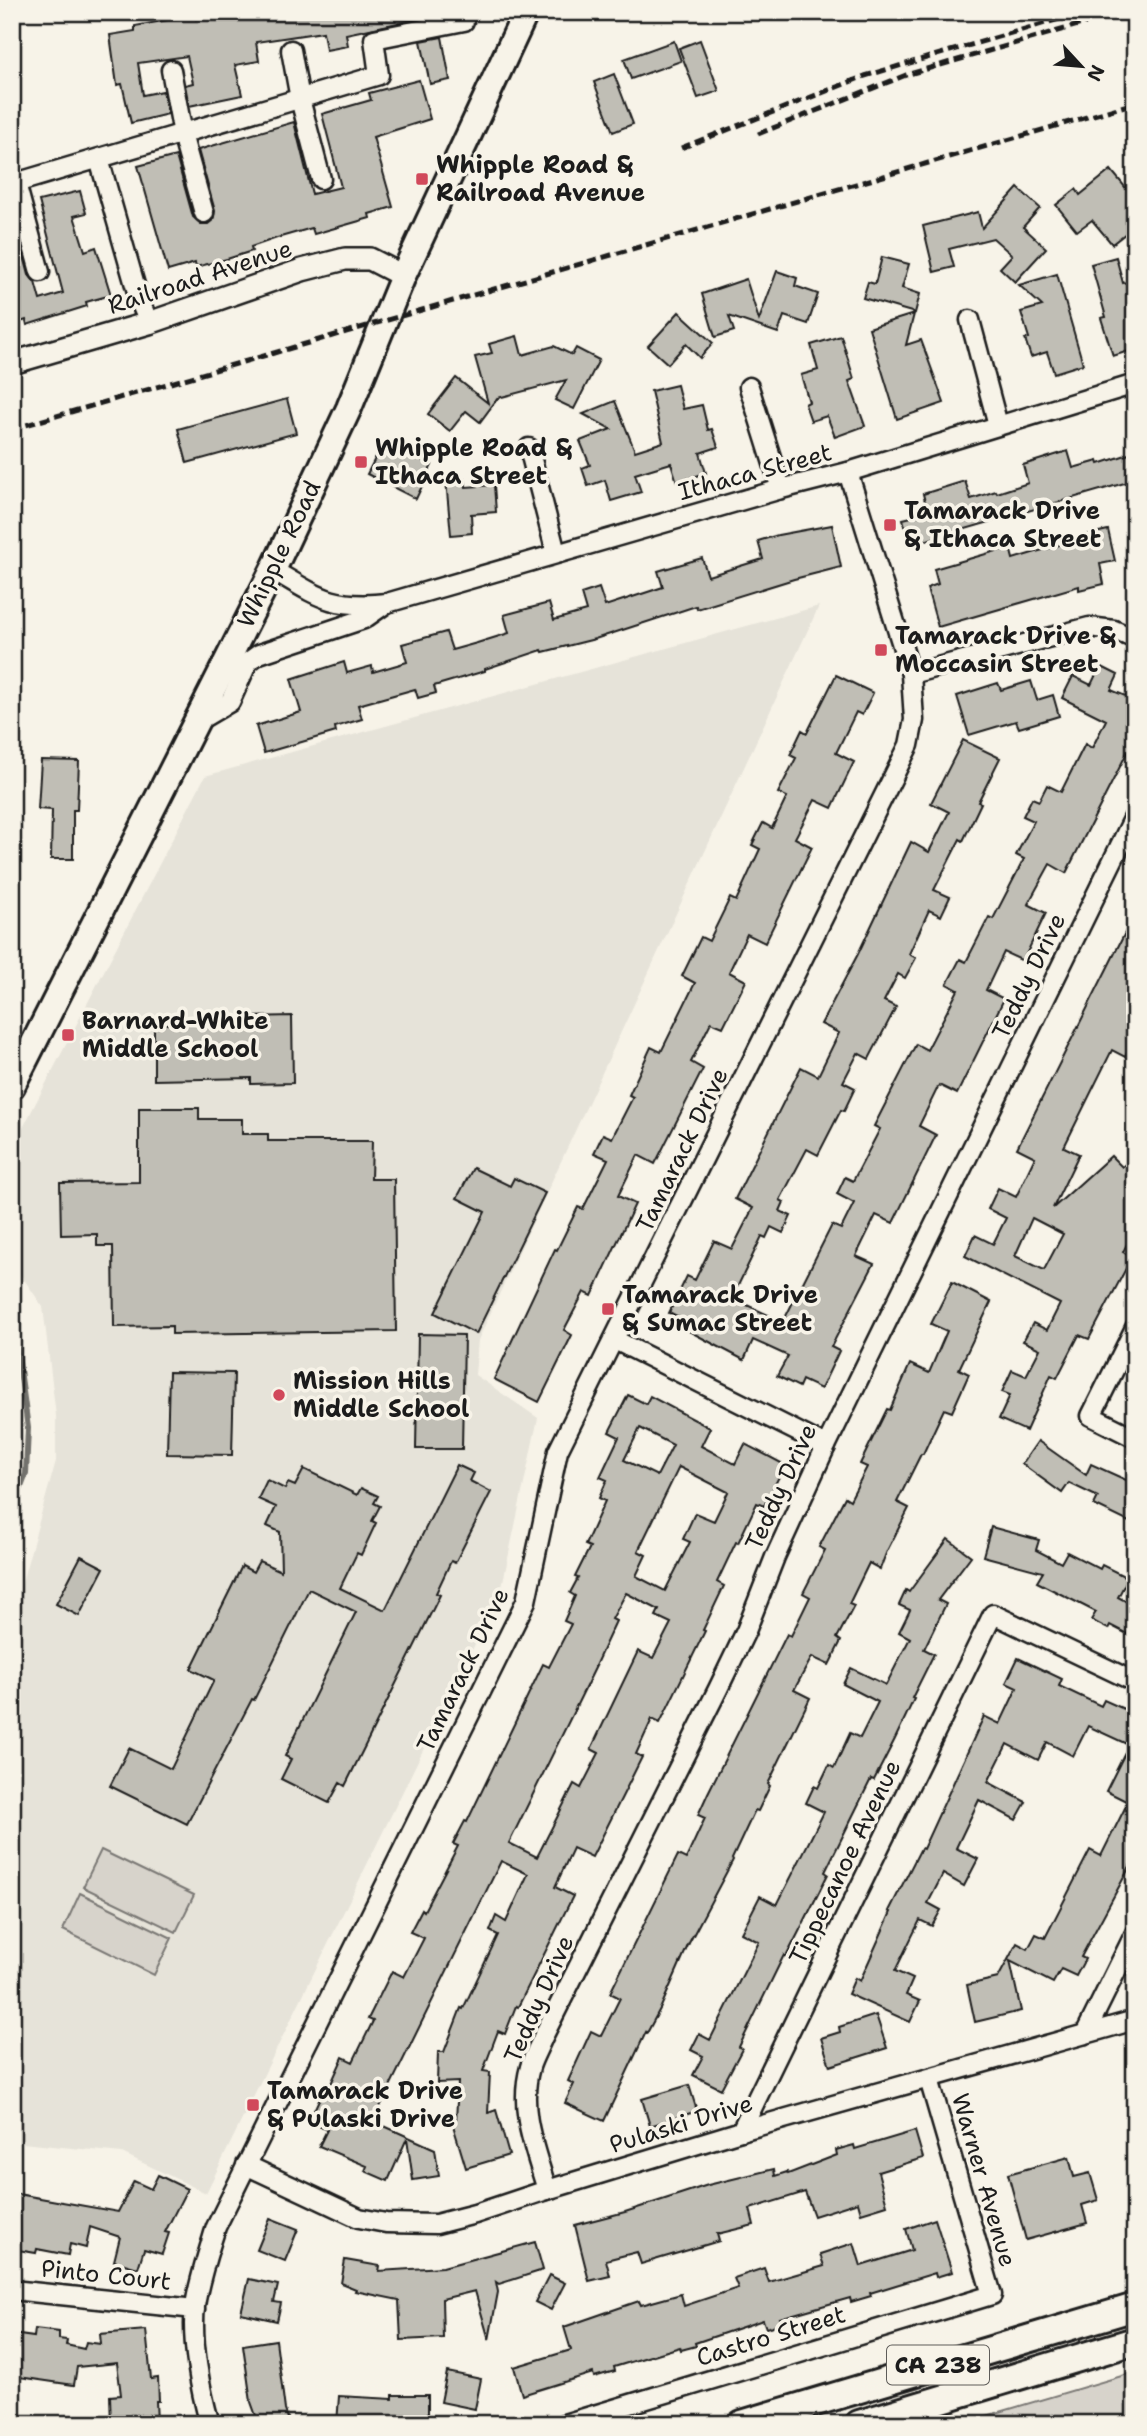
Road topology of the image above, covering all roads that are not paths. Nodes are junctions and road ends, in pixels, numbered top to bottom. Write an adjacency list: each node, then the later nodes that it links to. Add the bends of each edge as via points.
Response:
1 (526, 12): 12 (main road, Whipple Road)
2 (464, 21): 5 (street, via 374,39 379,75)
3 (291, 50): 5 (street)
4 (171, 70): 6 (street)
5 (300, 99): 6 (street); 8 (street)
6 (182, 134): 7 (street); 10 (street)
7 (99, 159): 9 (street); 14 (street)
8 (321, 178)
9 (14, 184): 11 (street)
10 (204, 213)
11 (40, 272)
12 (404, 275): 14 (street, Railroad Avenue, via 370,259 345,259); 23 (main road, Whipple Road, via 349,408)
13 (970, 320): 18 (street)
14 (149, 323): 15 (street, Railroad Avenue)
15 (12, 363)
16 (1135, 384): 18 (street, Ithaca Street)
17 (749, 387): 21 (street)
18 (998, 425): 20 (street, Ithaca Street)
19 (529, 448): 22 (street)
20 (848, 472): 21 (street, Ithaca Street); 26 (street, Tamarack Drive)
21 (781, 489): 22 (street, Ithaca Street)
22 (556, 554): 24 (street, Ithaca Street)
23 (273, 570): 24 (street, Ithaca Street, via 336,603); 27 (main road, Whipple Road)
24 (387, 603): 27 (street, Ithaca Street, via 364,619 260,654 248,662 230,702)
25 (1135, 639): 26 (street, via 1089,627)
26 (911, 674): 31 (street, Tamarack Drive, via 914,720 900,768)
27 (197, 722): 29 (main road, Whipple Road)
28 (1135, 814): 33 (street, Teddy Drive)
29 (12, 1086)
30 (1135, 1328): 32 (street, via 1091,1416)
31 (615, 1340): 33 (street); 40 (street, Tamarack Drive, via 558,1451 526,1601)
32 (1135, 1438)
33 (826, 1446): 41 (street, Teddy Drive, via 746,1631 530,2067 526,2118)
34 (1135, 1682): 39 (street, Tippecanoe Avenue, via 993,1614)
35 (1135, 1933): 37 (street)
36 (1135, 2020): 37 (street, Pulaski Drive)
37 (1085, 2034): 38 (street, Pulaski Drive)
38 (929, 2078): 39 (street, Pulaski Drive); 43 (street, Warner Avenue)
39 (741, 2131): 41 (street, Pulaski Drive)
40 (246, 2165): 41 (street, Pulaski Drive, via 359,2218 386,2223 436,2224); 45 (street, Tamarack Drive, via 216,2227)
41 (547, 2190)
42 (12, 2290): 45 (street, Pinto Court)
43 (992, 2295): 48 (street, Castro Street)
44 (1135, 2307): 49 (main road, CA 238)
45 (195, 2309): 47 (street, Tamarack Drive, via 202,2397)
46 (1135, 2342): 50 (main road, CA 238)
47 (210, 2424)
48 (564, 2424)
49 (742, 2424)
50 (859, 2424)

